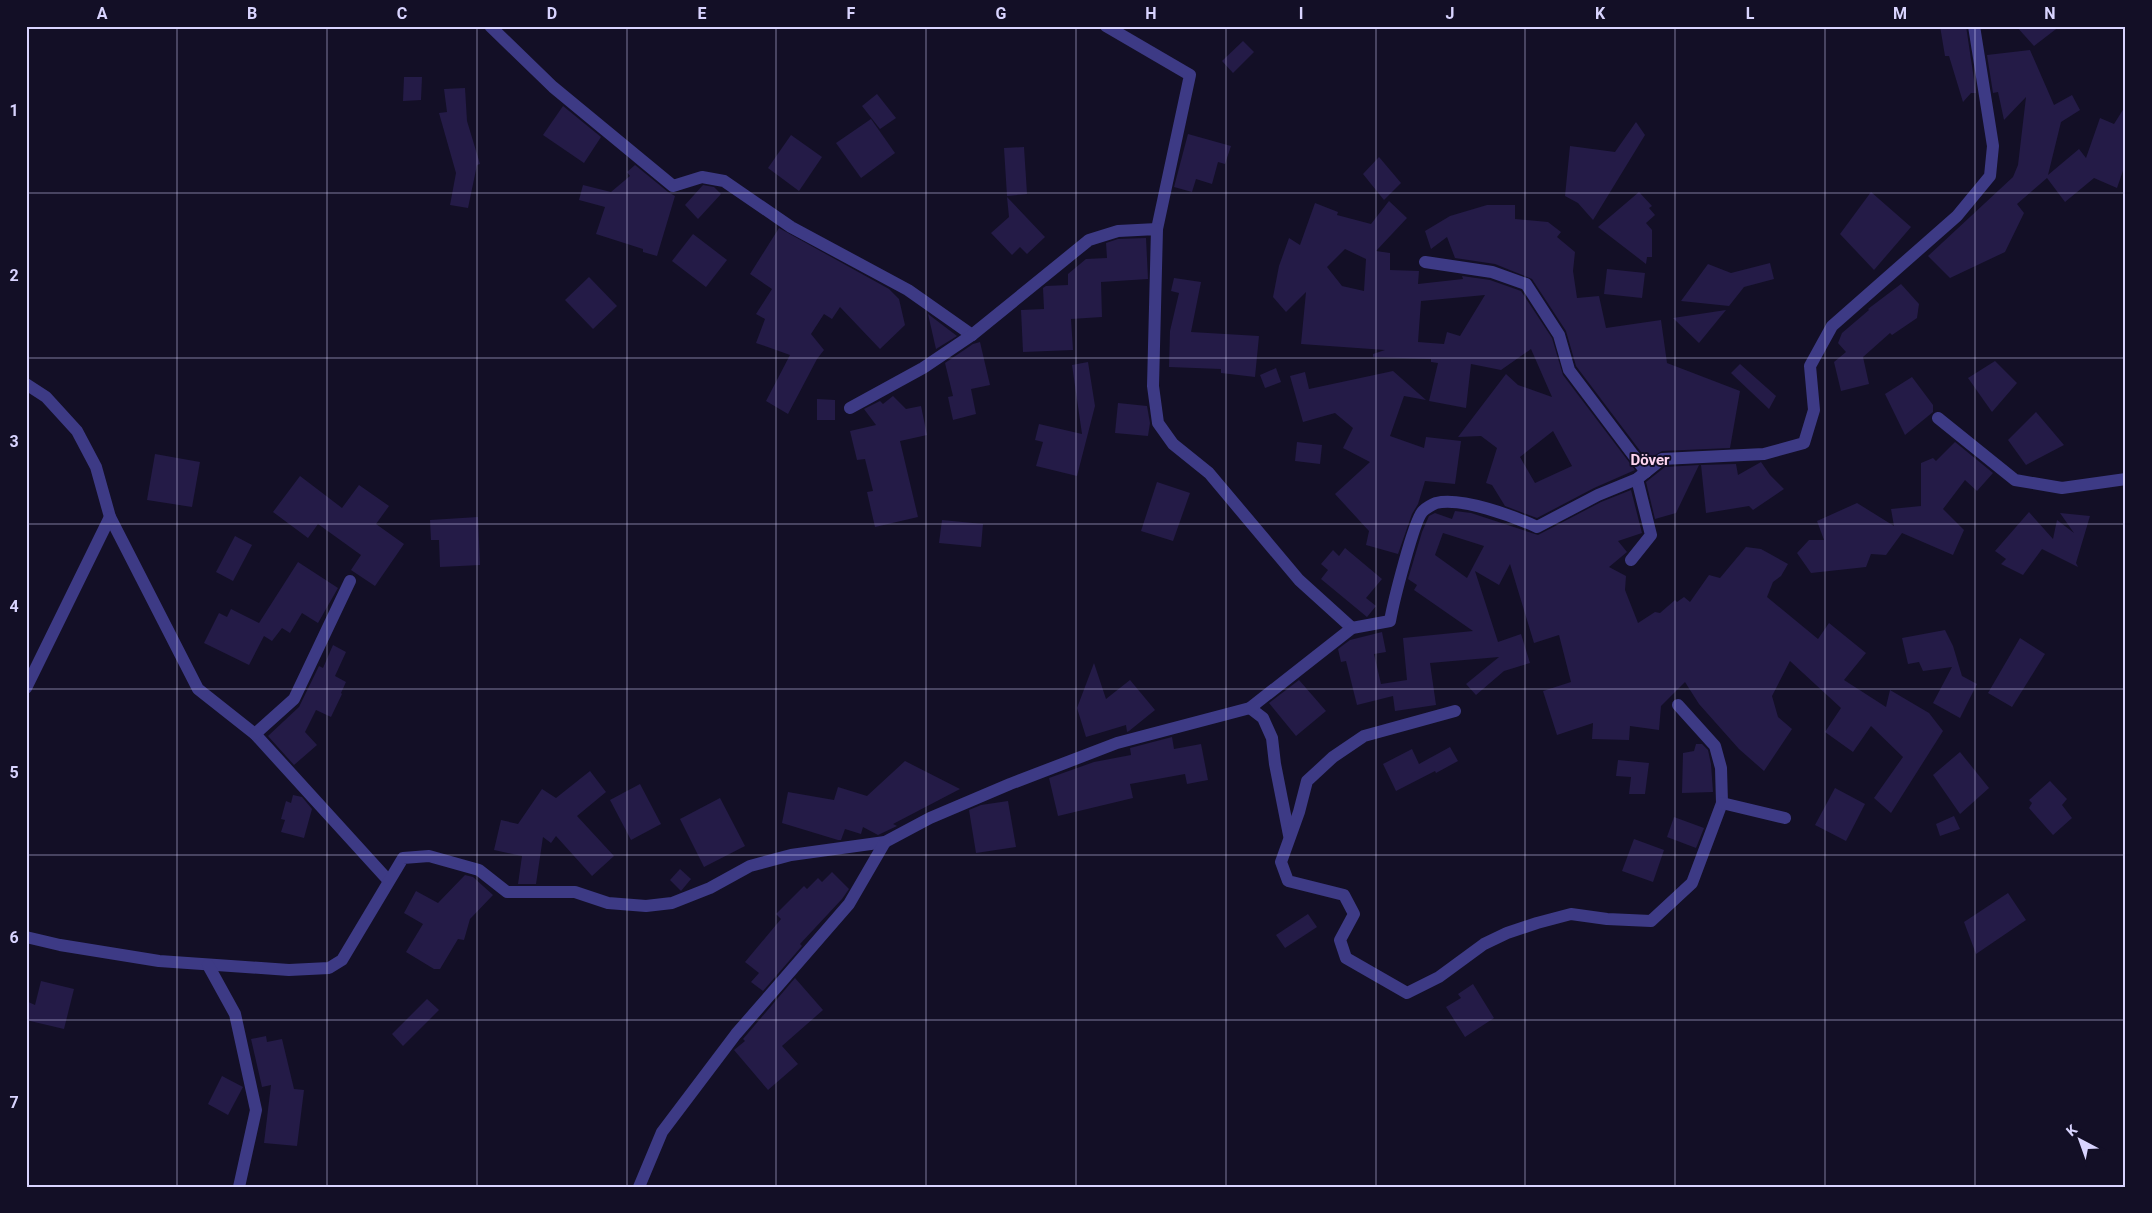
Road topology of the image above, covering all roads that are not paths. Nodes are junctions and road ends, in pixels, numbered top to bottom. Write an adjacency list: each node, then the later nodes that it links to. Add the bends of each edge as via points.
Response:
1 (490, 26): 6 (street, via 553,87 673,186 702,177 724,181 791,227 908,290)
2 (1106, 26): 4 (street, via 1190,75)
3 (1974, 26): 10 (street, via 1993,146 1990,176 1957,216 1832,326 1810,366 1814,410 1804,443 1764,454 1662,459)
4 (1157, 229): 6 (street, via 1118,231 1088,240); 15 (street, via 1153,386 1158,423 1173,444 1210,473 1299,580)
5 (1424, 262): 10 (street, via 1492,272 1526,284 1558,335 1569,370)
6 (972, 335): 8 (street, via 923,368)
7 (26, 384): 12 (street, via 46,397 77,431 96,467)
8 (850, 408)
9 (1938, 418): 11 (street, via 2015,480 2062,488)
10 (1642, 475): 13 (street, via 1651,534); 15 (street, via 1536,527 1515,517 1464,504 1436,503 1422,512 1396,591 1390,621)
11 (2126, 479)
12 (110, 518): 16 (street); 21 (street, via 198,689)
13 (1631, 560)
14 (350, 581): 21 (street, via 294,699)
15 (1352, 628): 19 (street)
16 (29, 673): 17 (street)
17 (26, 688)
18 (1678, 705): 22 (street, via 1715,746 1721,768)
19 (1250, 708): 24 (street, via 1264,718 1272,738); 25 (street, via 1117,743 948,810)
20 (1455, 711): 24 (street, via 1364,736 1333,757 1307,781)
21 (255, 734): 26 (street)
22 (1722, 803): 23 (street); 24 (street, via 1692,883 1651,921 1607,920 1571,914 1537,923 1484,944 1439,977 1407,993 1346,958 1340,940 1354,914 1344,895 1288,881 1281,862)
23 (1785, 818)
24 (1289, 837)
25 (885, 842): 26 (street, via 791,854 750,866 710,888 672,903 646,906 608,903 575,892 506,892 479,870 429,856 403,858); 30 (street, via 849,904 736,1034 662,1132)
26 (388, 880): 28 (street, via 342,960 329,968 289,970)
27 (26, 937): 28 (street, via 60,946)
28 (208, 965): 29 (street, via 235,1014 256,1110)
29 (239, 1187)
30 (639, 1187)

